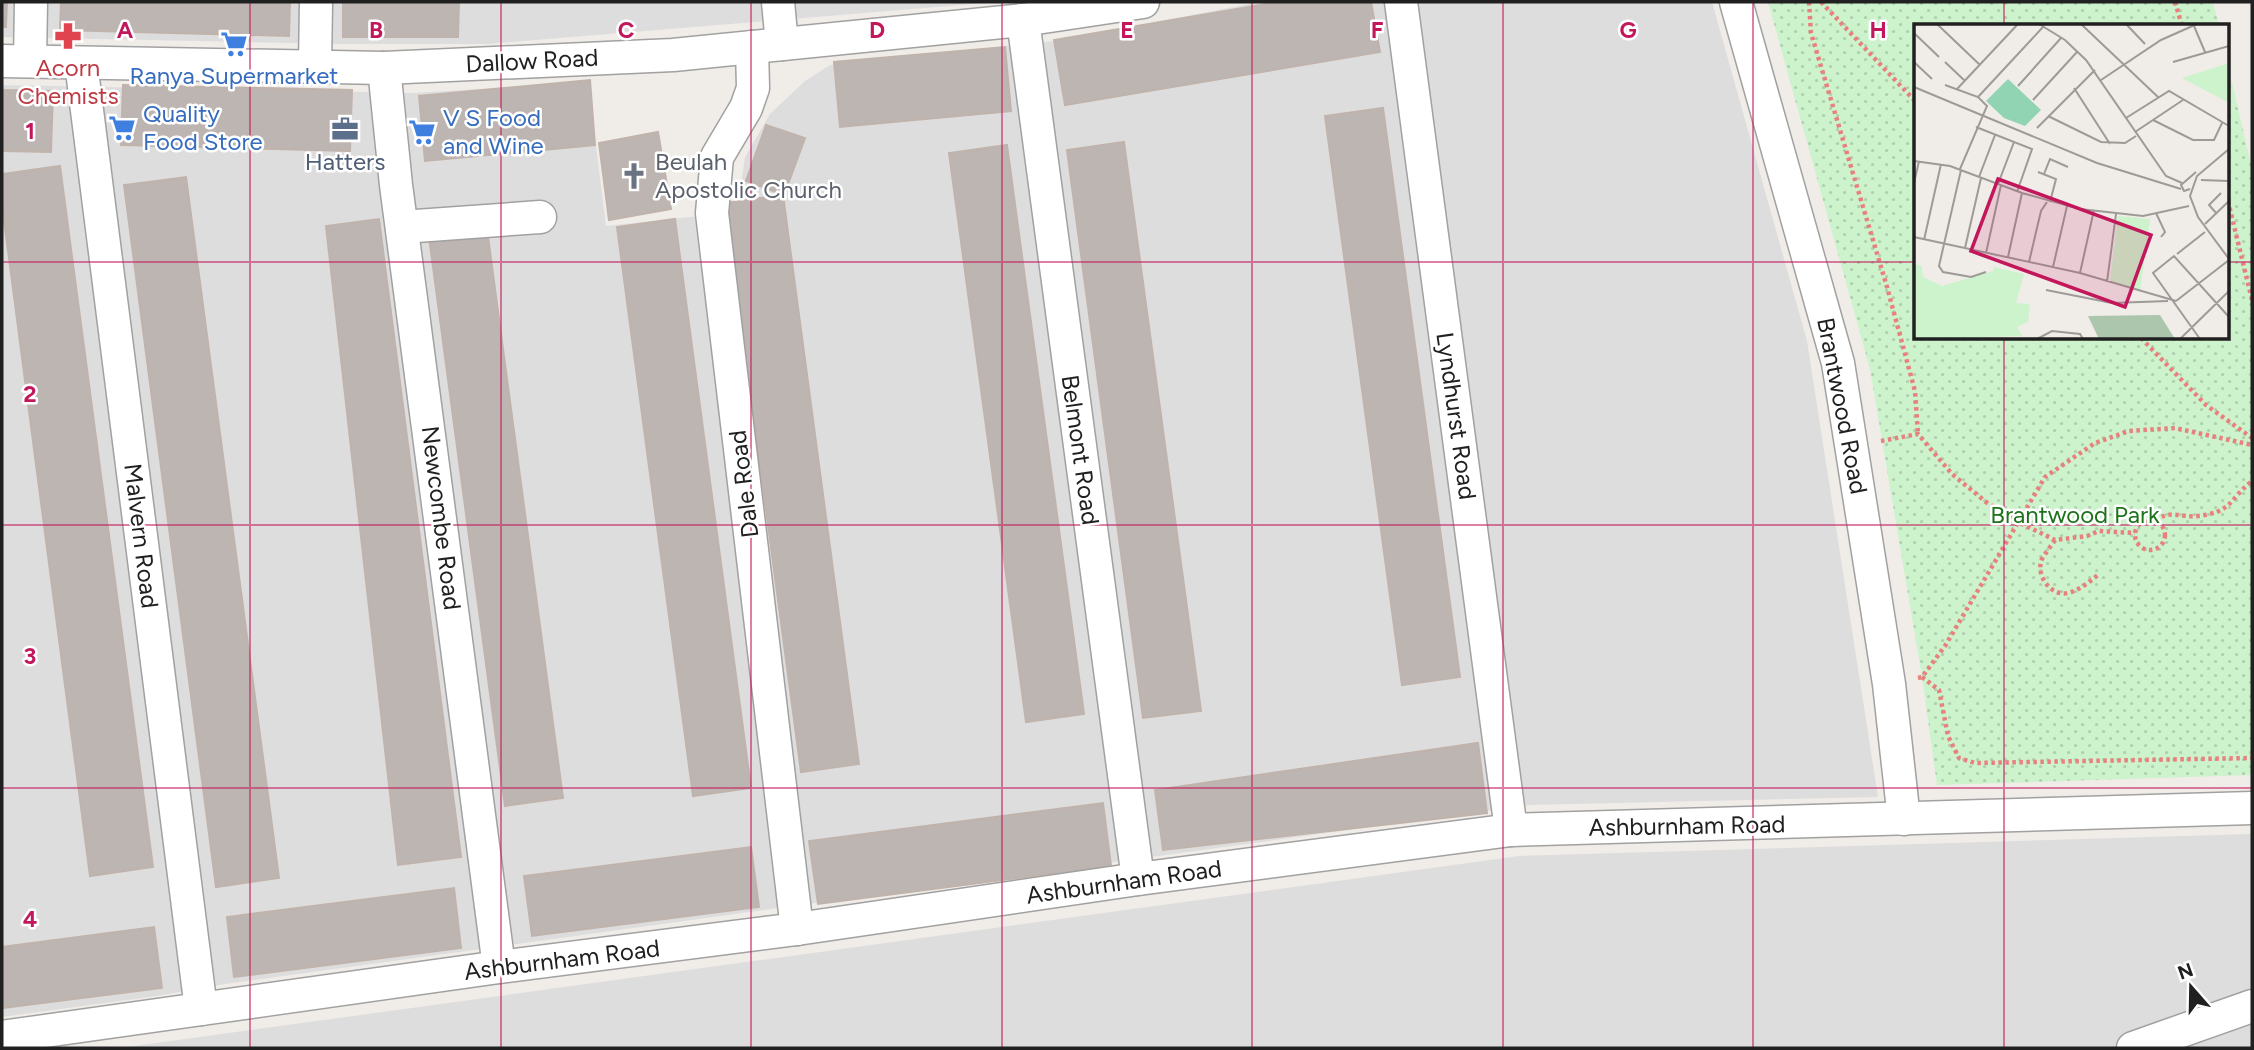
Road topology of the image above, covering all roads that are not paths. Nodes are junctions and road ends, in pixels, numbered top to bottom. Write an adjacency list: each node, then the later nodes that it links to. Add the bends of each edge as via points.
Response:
1 (31, 2): 9 (street)
2 (316, 2): 11 (street)
3 (778, 2): 8 (street, Dale Road)
4 (1143, 2): 7 (street, Dallow Road)
5 (1401, 2): 17 (street, Lyndhurst Road)
6 (1736, 2): 16 (street, Brantwood Road, via 1838,363 1889,684)
7 (1023, 20): 8 (street, Dallow Road); 18 (street, Belmont Road)
8 (767, 46): 12 (street, Dallow Road, via 673,55); 19 (street, Dale Road, via 746,107 717,158 712,213)
9 (16, 61): 10 (street, Dallow Road)
10 (81, 63): 11 (street, Dallow Road); 22 (street, Malvern Road)
11 (315, 66): 12 (street, Dallow Road)
12 (384, 68): 14 (street, Newcombe Road)
13 (540, 217): 14 (street)
14 (402, 227): 20 (street, Newcombe Road)
15 (2252, 808): 16 (street, Ashburnham Road)
16 (1904, 819): 17 (street, Ashburnham Road)
17 (1511, 830): 18 (street, Ashburnham Road)
18 (1138, 879): 19 (street, Ashburnham Road)
19 (797, 929): 20 (street, Ashburnham Road)
20 (499, 967): 22 (street, Ashburnham Road)
21 (2252, 1006): 24 (street)
22 (201, 1009): 23 (street, Ashburnham Road)
23 (2, 1038)
24 (2133, 1048)

